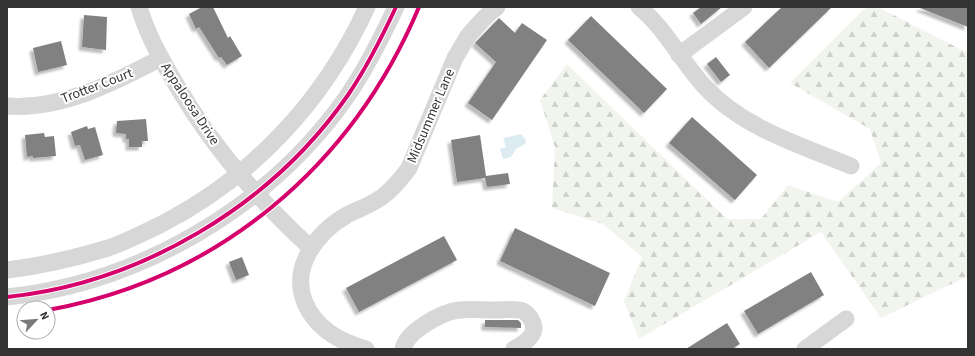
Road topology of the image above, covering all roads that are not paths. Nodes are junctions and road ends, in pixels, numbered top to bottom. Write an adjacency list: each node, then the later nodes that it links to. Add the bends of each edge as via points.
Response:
1 (139, 7): 8 (street, Appaloosa Drive, via 145,28)
2 (367, 7): 11 (street, via 333,70 304,110 282,135)
3 (396, 7): 12 (street, via 368,63 348,95 306,146)
4 (497, 7): 13 (street, Midsummer Lane, via 468,36 455,58 409,168 383,196 331,226)
5 (639, 7): 7 (street, via 666,34)
6 (744, 7): 7 (street)
7 (679, 55): 10 (street, via 706,88 748,121 772,134)
8 (161, 58): 9 (street, Trotter Court, via 122,78 65,100 40,105); 11 (street, Appaloosa Drive, via 186,102)
9 (7, 106)
10 (851, 166)
11 (238, 174): 12 (street, Appaloosa Drive); 14 (street, via 178,216 140,235 108,248 64,260)
12 (255, 194): 13 (street, Appaloosa Drive); 15 (street, via 212,225 136,264 69,287)
13 (311, 248): 17 (street, Midsummer Lane, via 304,264 301,286 309,310 317,322 331,334)
14 (7, 270)
15 (7, 297)
16 (846, 319): 20 (street)
17 (366, 349)
18 (403, 349): 19 (street, via 414,333 439,316 458,310 518,310 530,316 534,330 526,343)
19 (514, 349)
20 (804, 349)

